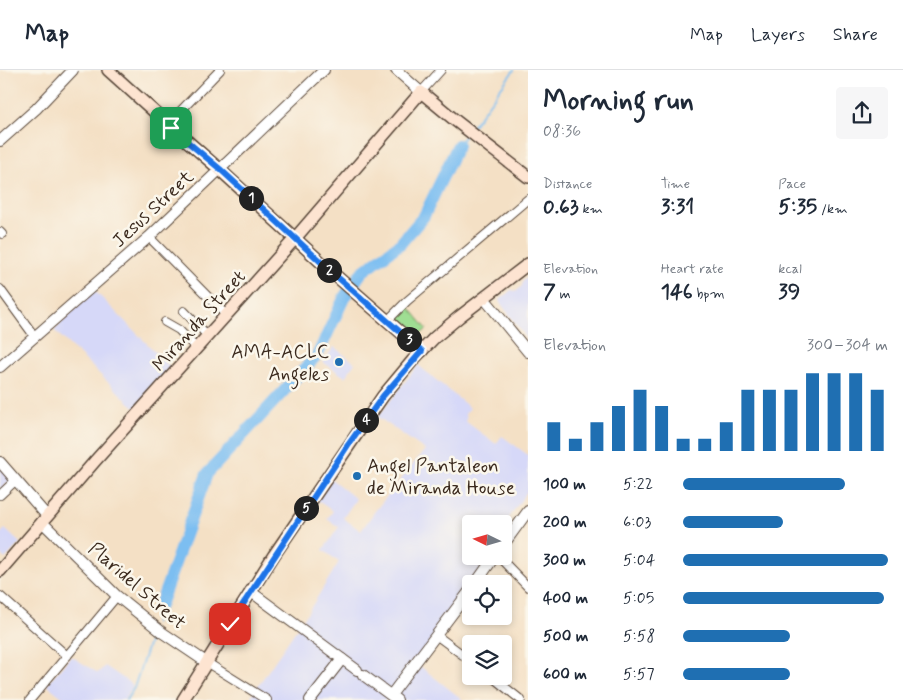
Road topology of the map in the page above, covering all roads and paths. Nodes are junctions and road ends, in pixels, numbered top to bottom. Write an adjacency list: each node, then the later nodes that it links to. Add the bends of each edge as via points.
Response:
1 (73, 70): 9 (street)
2 (108, 70): 8 (main road)
3 (220, 70): 8 (street)
4 (324, 70): 10 (street, Jesus Street)
5 (396, 70): 7 (street)
6 (441, 70): 7 (street)
7 (421, 92): 11 (main road); 14 (main road, Miranda Street)
8 (168, 124): 10 (main road)
9 (0, 141)
10 (220, 169): 13 (street, Jesus Street); 14 (main road)
11 (528, 177)
12 (528, 199): 20 (street, via 420,289)
13 (148, 237): 19 (street); 23 (street, Jesus Street)
14 (295, 238): 19 (main road, Miranda Street); 20 (main road)
15 (528, 264): 17 (main road)
16 (0, 289): 23 (street)
17 (484, 298): 25 (main road); 26 (street)
18 (184, 311): 22 (street)
19 (226, 316): 22 (main road, Miranda Street)
20 (388, 320): 25 (main road)
21 (166, 322): 24 (street)
22 (206, 336): 24 (main road, Miranda Street)
23 (35, 337): 27 (street, Jesus Street)
24 (196, 348): 32 (main road, Miranda Street)
25 (422, 351): 37 (main road, via 383,396)
26 (528, 352)
27 (2, 365)
28 (0, 462): 29 (street, Plaridel Street)
29 (16, 480): 30 (street); 32 (street, Plaridel Street)
30 (0, 495)
31 (528, 511): 33 (street)
32 (44, 519): 35 (main road, Miranda Street); 39 (street, Plaridel Street)
33 (512, 533)
34 (505, 565): 36 (street)
35 (0, 571)
36 (528, 587)
37 (250, 591): 44 (street); 45 (main road)
38 (0, 596): 43 (street)
39 (117, 596): 43 (street); 45 (street, Plaridel Street, via 163,634)
40 (462, 601): 41 (street)
41 (436, 635): 42 (street); 47 (street)
42 (462, 654)
43 (67, 656): 48 (street)
44 (342, 659): 47 (street); 51 (street)
45 (206, 662): 49 (main road); 50 (street, Plaridel Street)
46 (502, 685): 52 (street)
47 (394, 698)
48 (30, 700)
49 (183, 700)
50 (267, 700)
51 (310, 700)
52 (521, 700)

